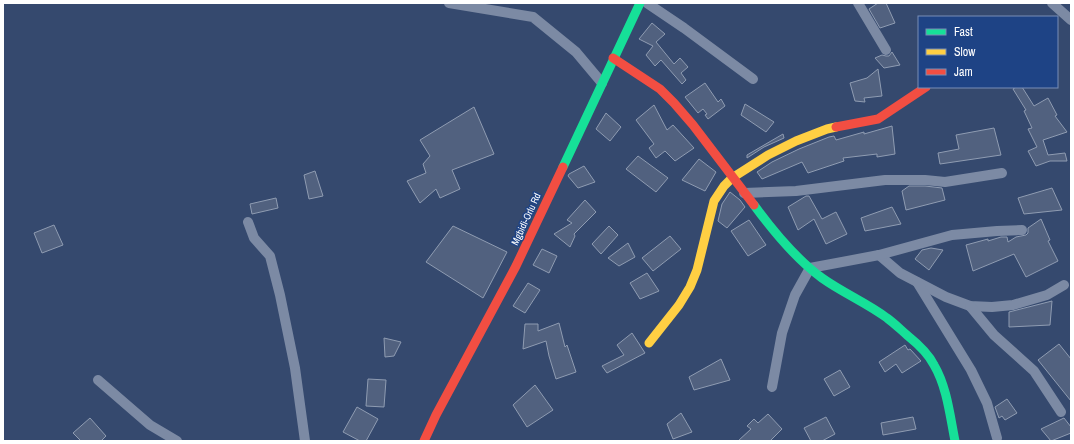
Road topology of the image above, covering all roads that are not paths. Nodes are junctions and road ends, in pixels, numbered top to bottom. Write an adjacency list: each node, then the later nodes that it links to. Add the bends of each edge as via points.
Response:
1 (449, 3): 10 (street, via 533,17 576,52)
2 (640, 3): 8 (street, Mgbidi-Orlu Rd)
3 (647, 3): 9 (street)
4 (858, 3): 7 (street)
5 (1052, 3): 6 (street)
6 (1071, 20)
7 (886, 50)
8 (614, 58): 10 (street, Mgbidi-Orlu Rd); 13 (street, via 660,89 674,103)
9 (753, 79)
10 (602, 83): 29 (street, Mgbidi-Orlu Rd, via 516,266)
11 (925, 88): 13 (street, via 878,119 827,129 796,141)
12 (1002, 173): 14 (street, via 945,182 885,180 796,191)
13 (732, 178): 14 (street); 22 (street, via 714,201 697,270 690,287)
14 (744, 193): 18 (street, via 772,229)
15 (248, 222): 28 (street, via 254,238 270,256 295,368)
16 (1022, 230): 17 (street, via 952,236)
17 (879, 255): 18 (street); 19 (street, via 900,273)
18 (810, 268): 24 (street, via 795,295 782,333); 30 (street, via 887,318 927,354 945,391)
19 (917, 282): 21 (street); 26 (street, via 971,370 987,403)
20 (1064, 285): 21 (street, via 1047,295 1013,305)
21 (970, 306): 25 (street, via 994,335 1034,371)
22 (649, 344)
23 (98, 380): 27 (street, via 150,425)
24 (772, 387)
25 (1061, 412)
26 (997, 438)
27 (177, 441)
28 (305, 441)
29 (424, 441)
30 (955, 441)

